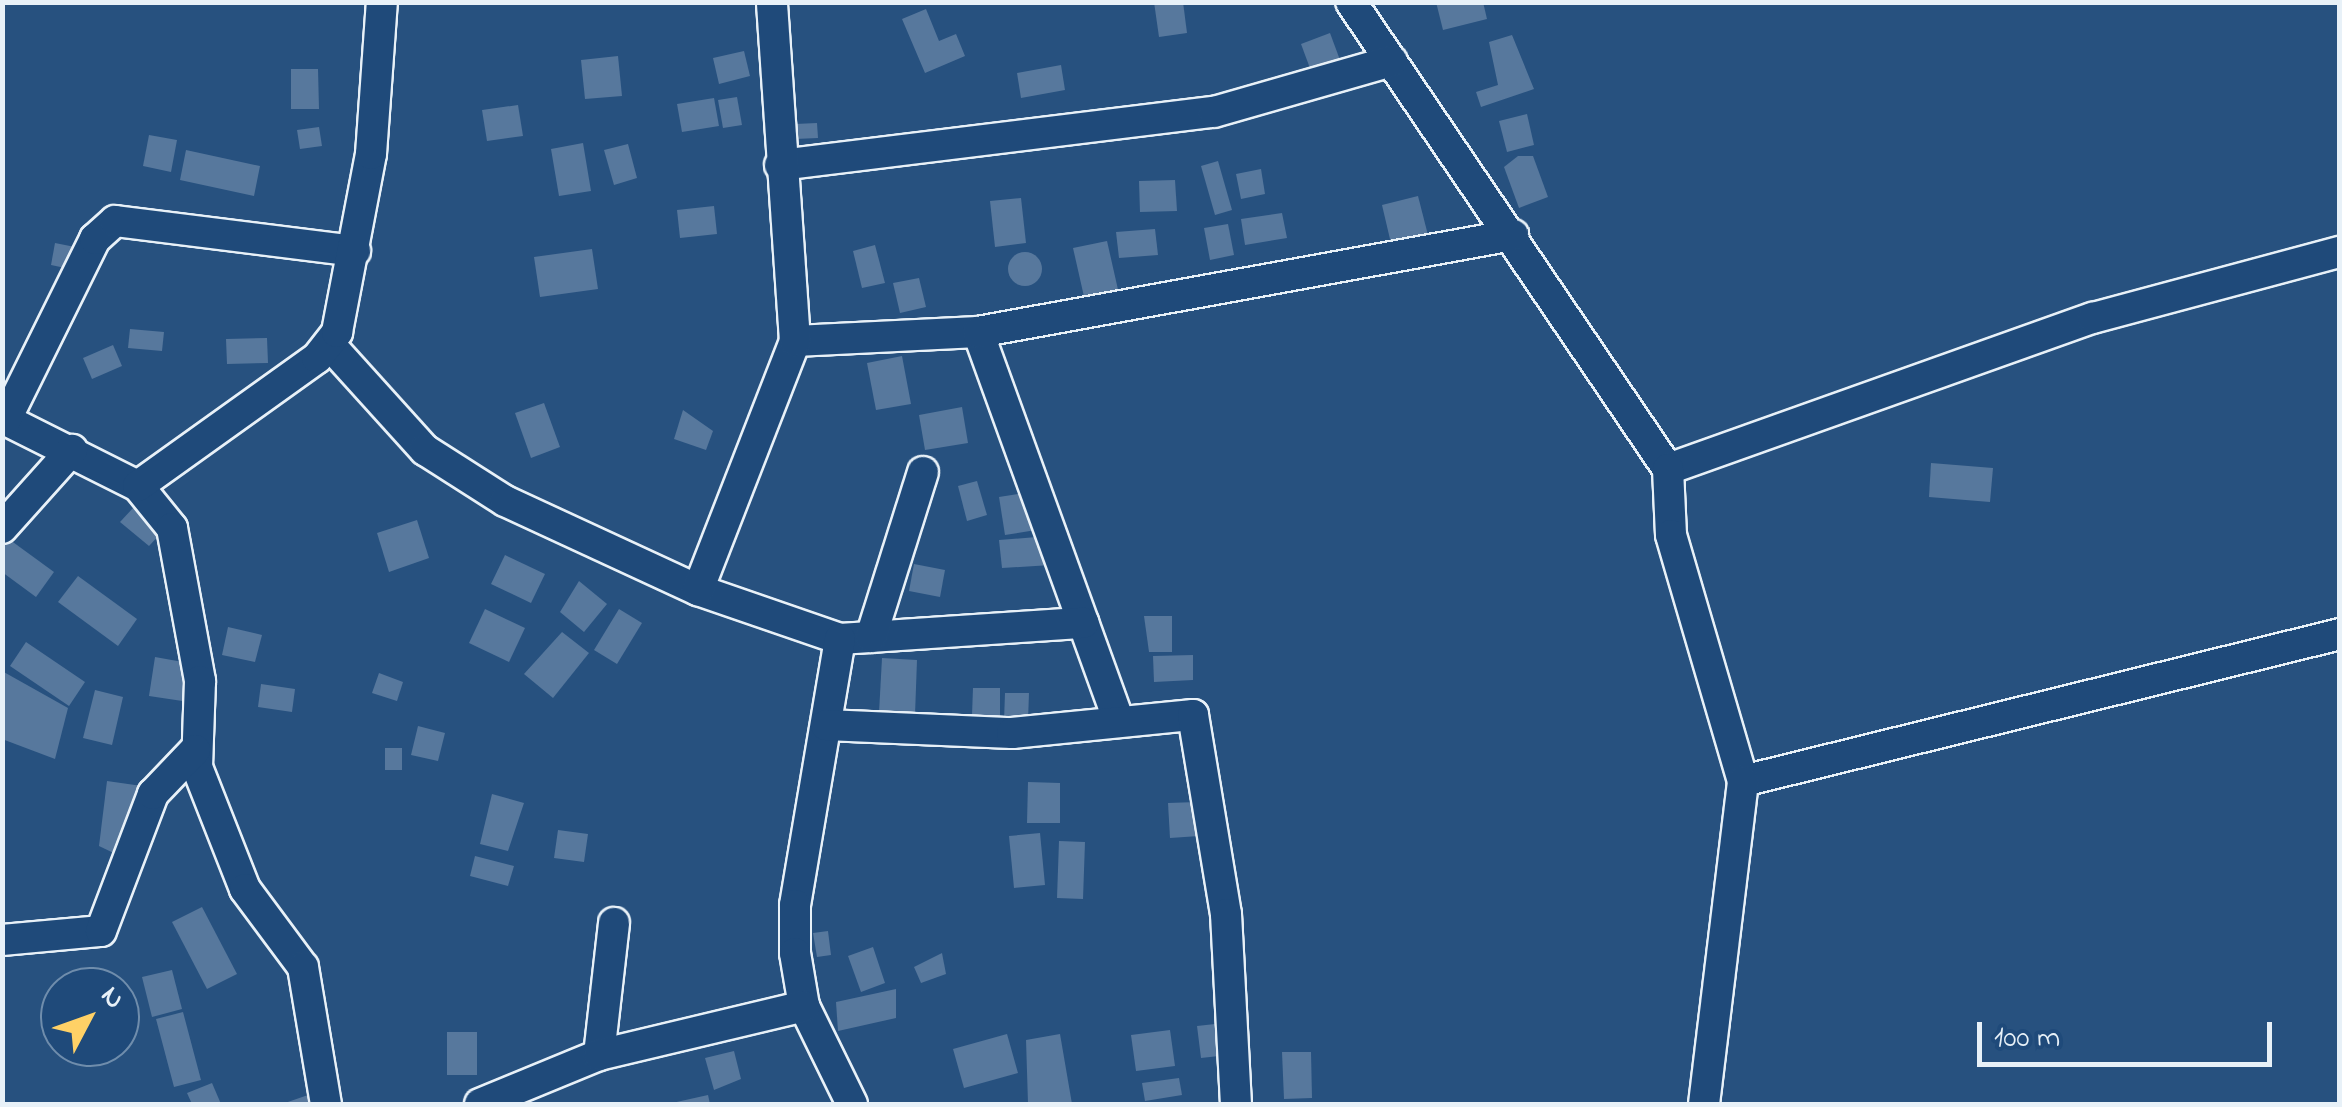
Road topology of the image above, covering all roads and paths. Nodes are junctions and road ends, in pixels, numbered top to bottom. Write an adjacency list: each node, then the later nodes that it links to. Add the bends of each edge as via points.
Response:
1 (382, 2): 7 (street)
2 (772, 2): 5 (street)
3 (1351, 2): 4 (street)
4 (1392, 61): 5 (street, via 1214,112); 6 (street)
5 (780, 165): 10 (street)
6 (1513, 236): 9 (street); 14 (street)
7 (354, 251): 11 (street); 12 (street, via 115,221 95,239)
8 (2340, 252): 14 (street, via 2093,318)
9 (978, 332): 10 (street); 19 (street)
10 (795, 341): 18 (street)
11 (330, 345): 16 (street); 18 (street, via 426,450 505,502)
12 (4, 419): 13 (street)
13 (72, 450): 16 (street); 17 (street)
14 (1668, 469): 26 (street, via 1671,535)
15 (923, 472): 21 (street)
16 (138, 486): 25 (street, via 172,528 200,681)
17 (2, 528)
18 (698, 590): 22 (street)
19 (1083, 622): 21 (street); 23 (street)
20 (2340, 634): 26 (street)
21 (870, 636): 22 (street)
22 (840, 639): 24 (street)
23 (1119, 721): 24 (street, via 1012,733); 34 (street, via 1193,714 1226,914)
24 (826, 725): 29 (street, via 795,905)
25 (195, 750): 28 (street, via 153,794 101,932 86,940); 31 (street, via 246,889 303,967)
26 (1743, 781): 35 (street)
27 (614, 922): 30 (street)
28 (2, 940)
29 (804, 1006): 30 (street); 33 (street)
30 (599, 1056): 32 (street)
31 (326, 1104)
32 (480, 1104)
33 (852, 1104)
34 (1236, 1104)
35 (1704, 1104)

